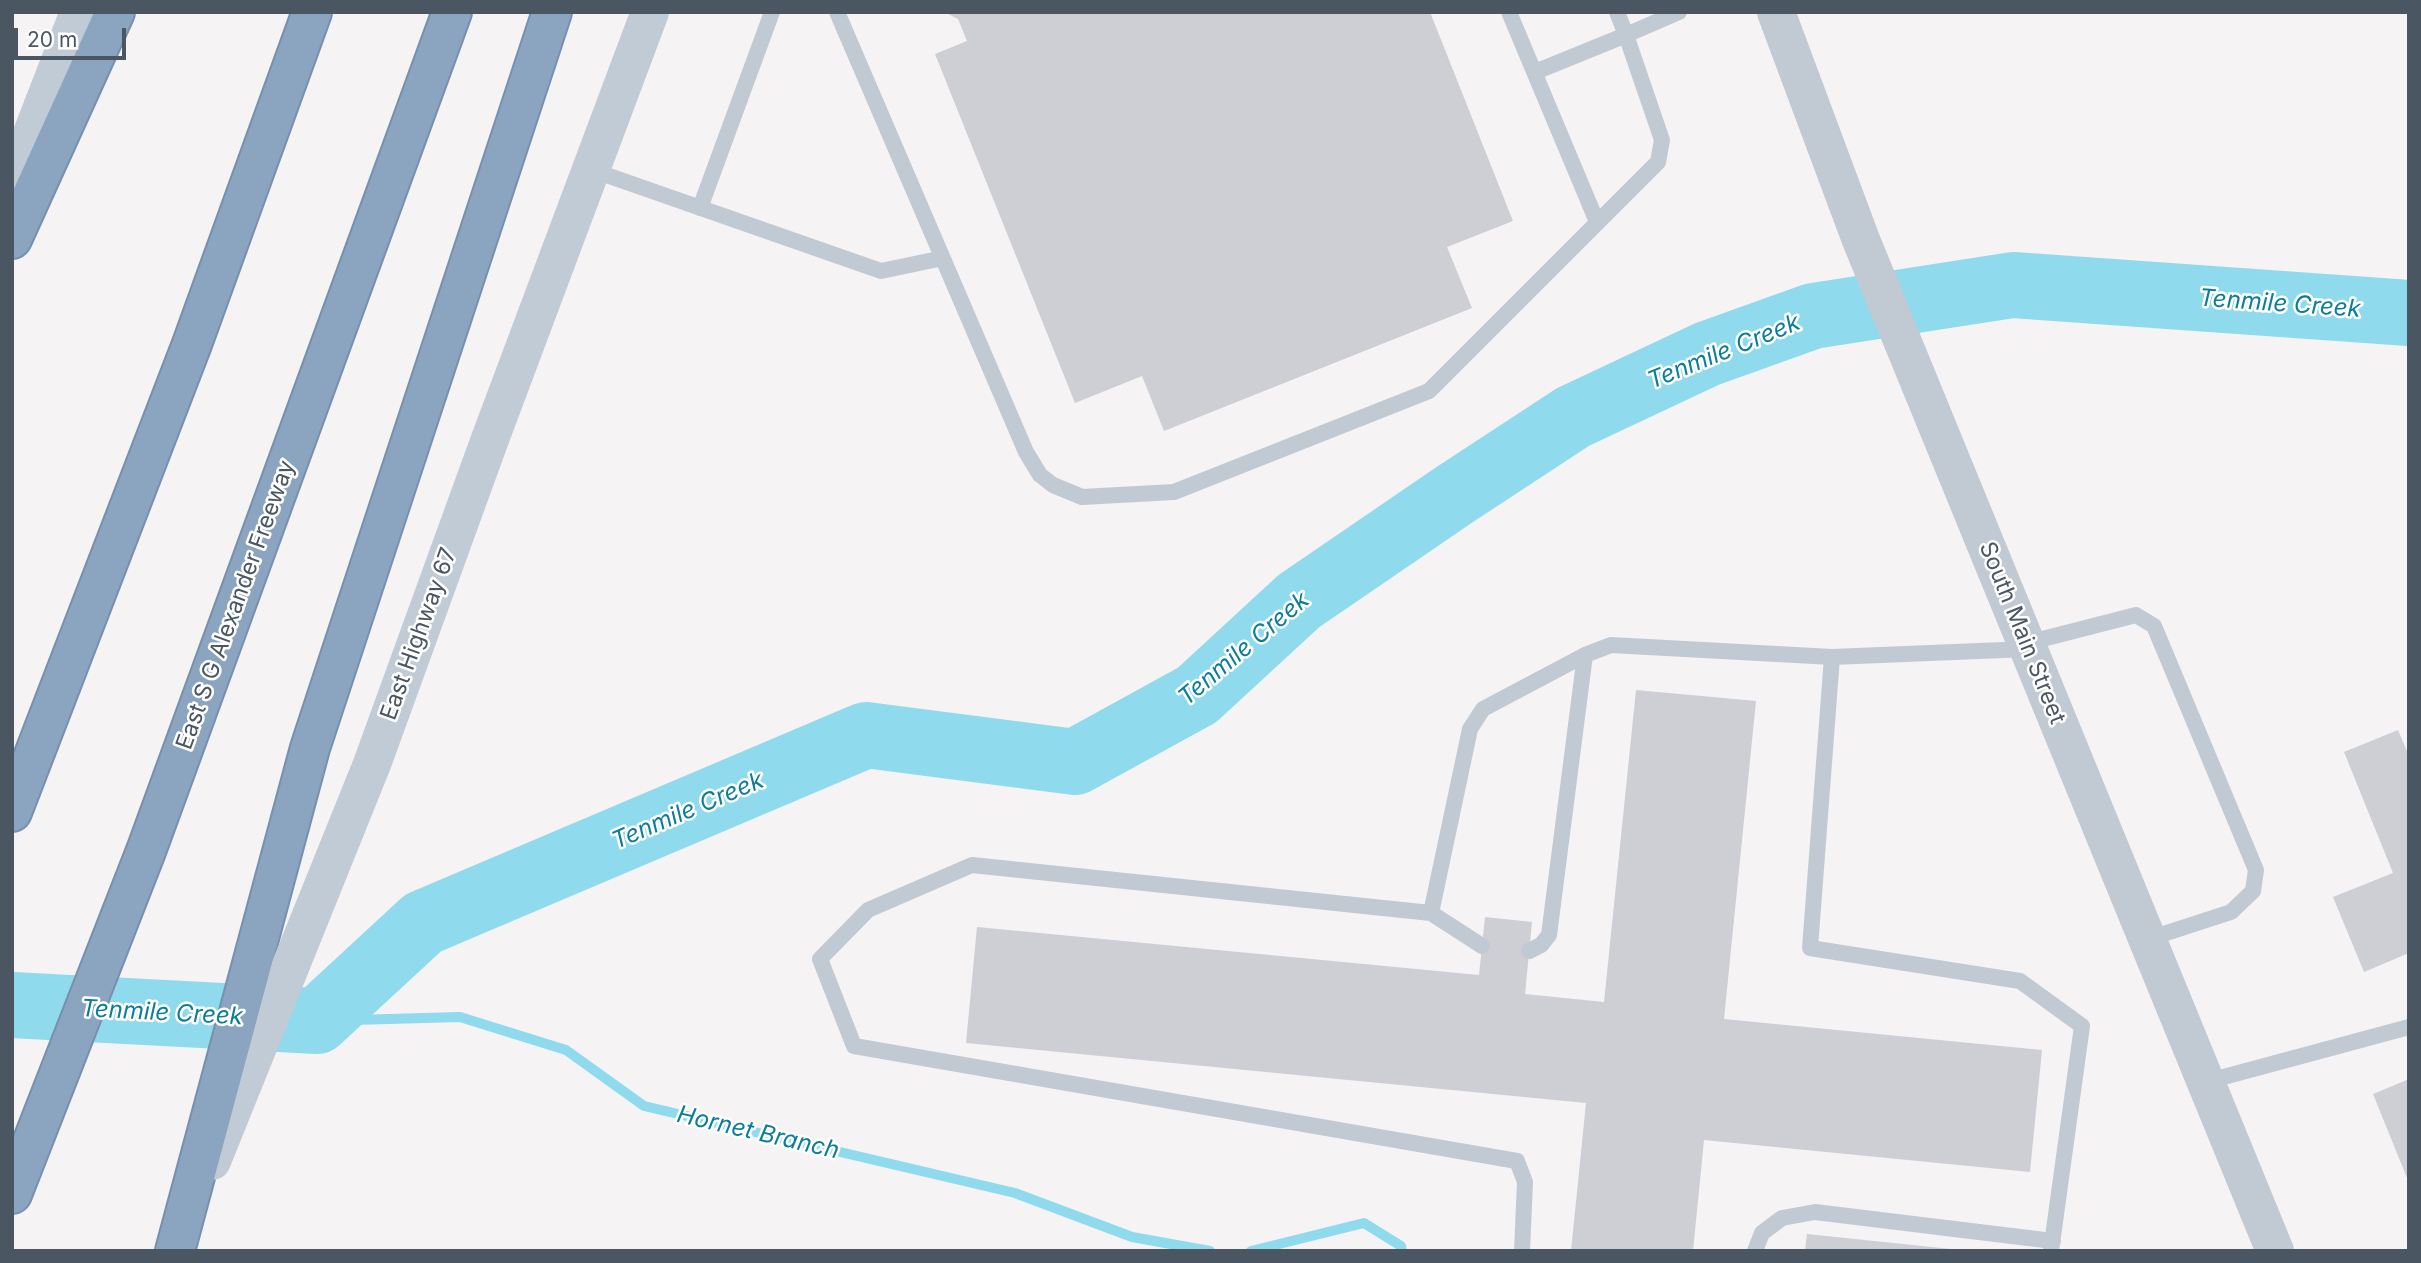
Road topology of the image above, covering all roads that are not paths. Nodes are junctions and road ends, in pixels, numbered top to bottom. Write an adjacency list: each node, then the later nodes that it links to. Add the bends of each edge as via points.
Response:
1 (79, 12): 16 (main road)
2 (115, 12): 19 (highway)
3 (312, 12): 24 (highway, via 192,344)
4 (452, 12): 31 (highway, East S G Alexander Freeway, via 146,851)
5 (552, 12): 33 (highway, via 310,748)
6 (650, 12): 15 (main road, East Highway 67)
7 (772, 12): 17 (lane)
8 (837, 12): 20 (lane)
9 (1509, 12): 14 (lane)
10 (1617, 12): 13 (lane)
11 (1679, 12): 13 (lane)
12 (1776, 12): 21 (street, South Main Street, via 1861,240)
13 (1626, 35): 14 (lane); 18 (lane, via 1662,139 1658,162)
14 (1535, 72): 18 (lane)
15 (592, 170): 17 (lane); 33 (main road, East Highway 67, via 372,764)
16 (12, 185)
17 (700, 208): 20 (lane, via 881,271)
18 (1597, 222): 20 (lane, via 1429,391 1174,492 1082,496 1040,475)
19 (12, 239)
20 (943, 258)
21 (2028, 646): 23 (lane); 26 (street, South Main Street); 26 (lane, via 2136,615 2154,626 2256,870 2253,891 2231,912)
22 (1584, 655): 23 (lane, via 1611,645); 25 (lane, via 1483,709 1470,729); 28 (lane, via 1549,935 1541,946)
23 (1832, 657): 32 (lane, via 1811,948 2020,981 2082,1026)
24 (15, 804)
25 (1431, 913): 27 (lane); 34 (lane, via 972,866 868,909 820,959 854,1046 1517,1161 1525,1182)
26 (2148, 939): 30 (street, South Main Street)
27 (1482, 946)
28 (1529, 951)
29 (2409, 1027): 30 (lane)
30 (2205, 1082): 36 (street, South Main Street)
31 (14, 1191)
32 (2052, 1246): 35 (lane, via 1815,1212 1782,1218 1762,1233)
33 (176, 1251)
34 (1522, 1251)
35 (1755, 1251)
36 (2275, 1251)

